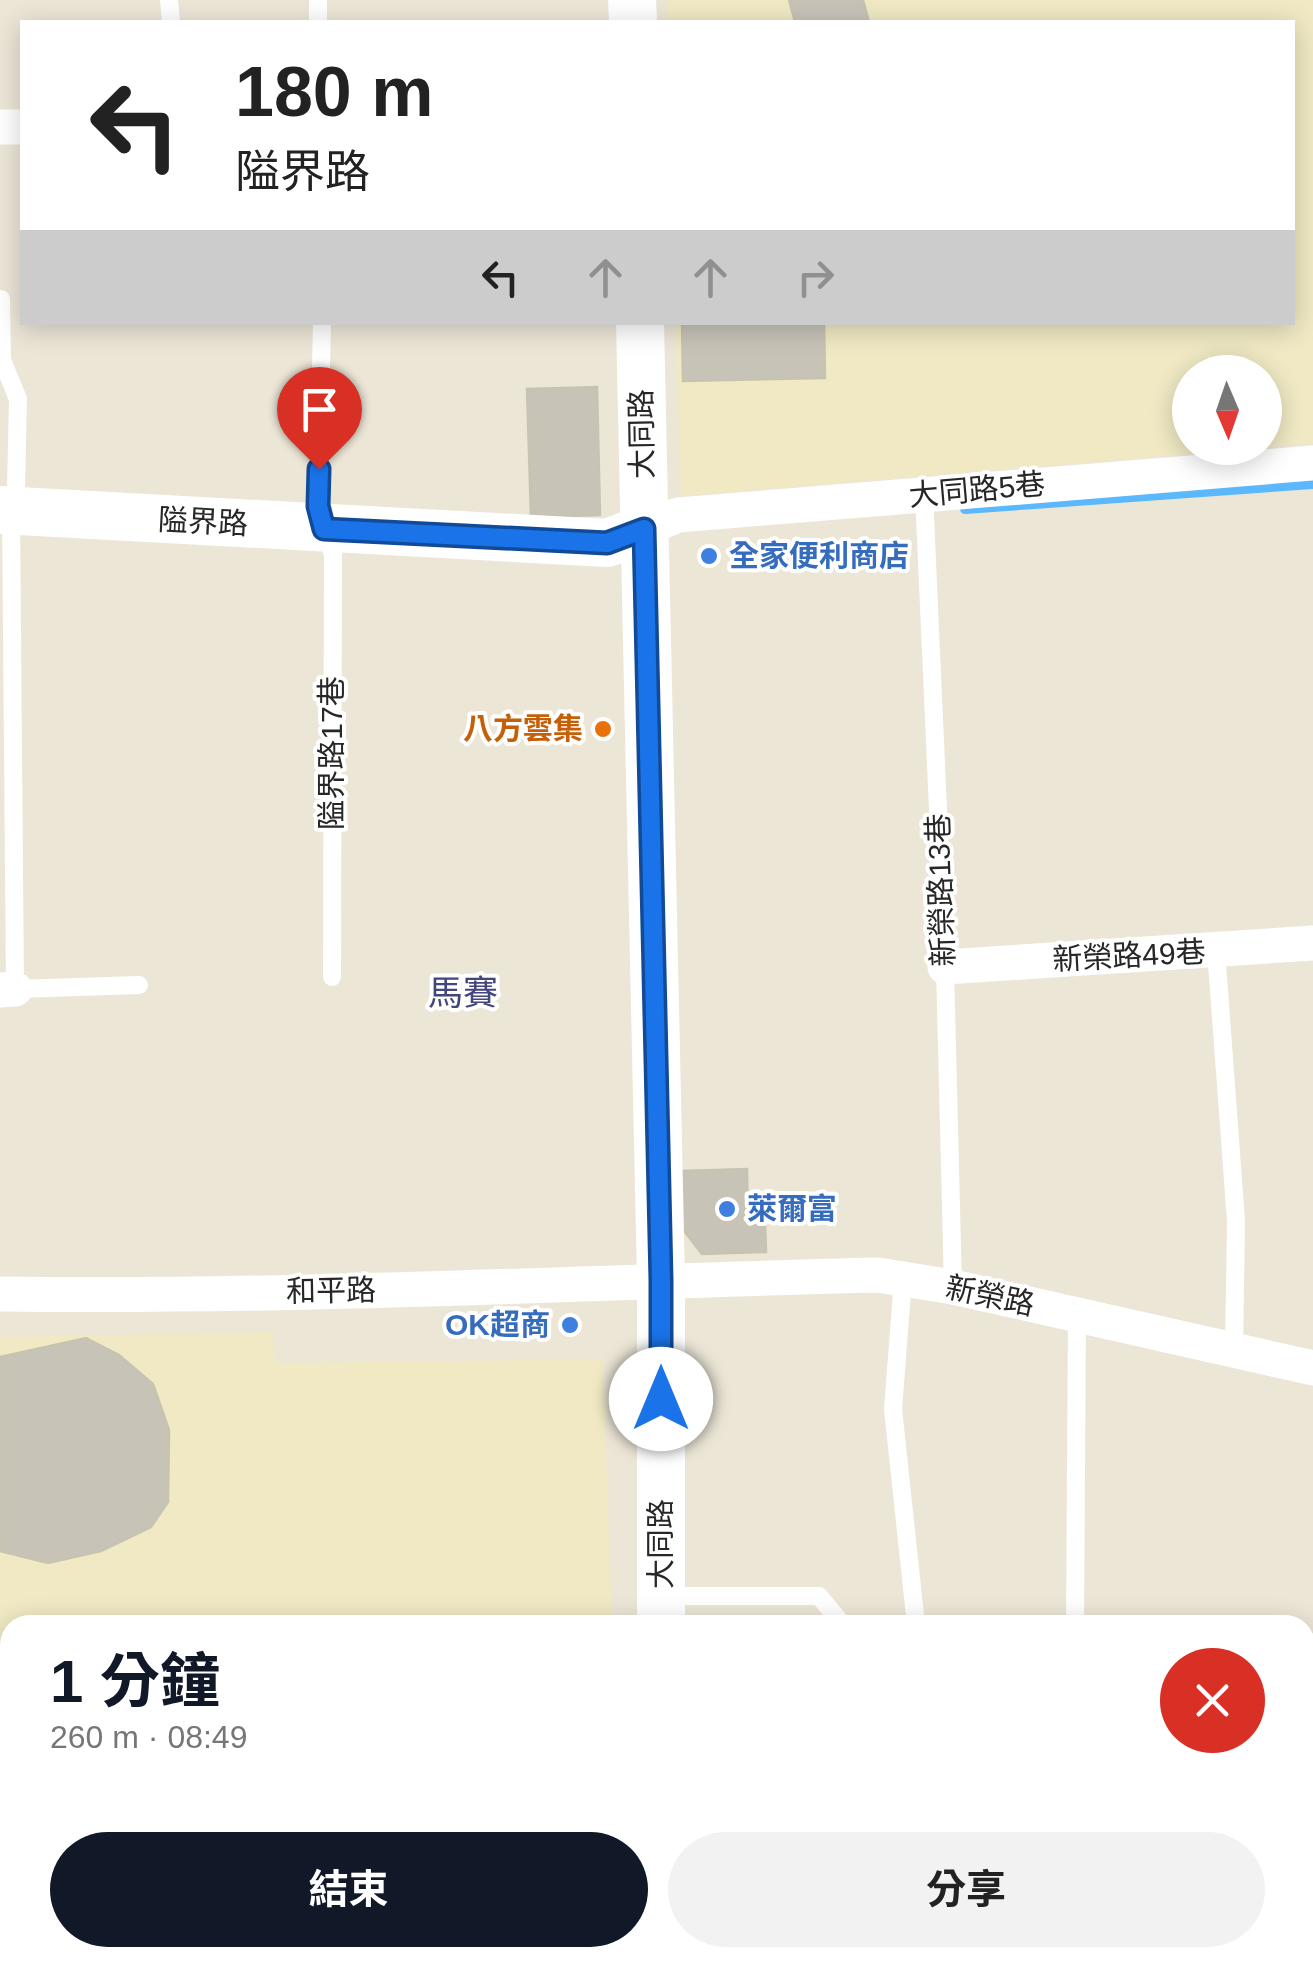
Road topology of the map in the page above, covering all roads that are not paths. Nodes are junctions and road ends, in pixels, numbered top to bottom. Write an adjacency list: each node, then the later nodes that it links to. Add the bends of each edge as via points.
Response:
1 (1, 299): 6 (lane, via 2,360 18,398 16,488)
2 (322, 325): 7 (lane, 隘界路17巷, via 318,506)
3 (640, 325): 8 (street, 大同路)
4 (1313, 463): 5 (street, 大同路5巷)
5 (924, 494): 8 (street, 大同路5巷, via 678,515); 11 (lane, 新榮路13巷)
6 (5, 510): 7 (street, 隘界路); 14 (lane)
7 (324, 529): 8 (street, 隘界路, via 607,543); 12 (lane, 隘界路17巷, via 333,555)
8 (644, 529): 16 (street, 大同路)
9 (1313, 944): 10 (street, 新榮路49巷)
10 (1216, 950): 11 (street, 新榮路49巷); 20 (lane, via 1236,1221)
11 (945, 967): 17 (lane, 新榮路13巷)
12 (332, 978)
13 (138, 985): 14 (lane)
14 (7, 989)
15 (903, 1279): 16 (street, 新榮路); 17 (street, 新榮路); 24 (lane, via 894,1409)
16 (661, 1280): 18 (street, 和平路); 22 (street, 大同路)
17 (953, 1287): 19 (street, 新榮路)
18 (0, 1294)
19 (1077, 1315): 20 (street, 新榮路); 25 (lane)
20 (1234, 1351): 21 (street, 新榮路)
21 (1313, 1368)
22 (662, 1610): 23 (lane, via 819,1596)
23 (835, 1615)
24 (915, 1615)
25 (1075, 1615)

